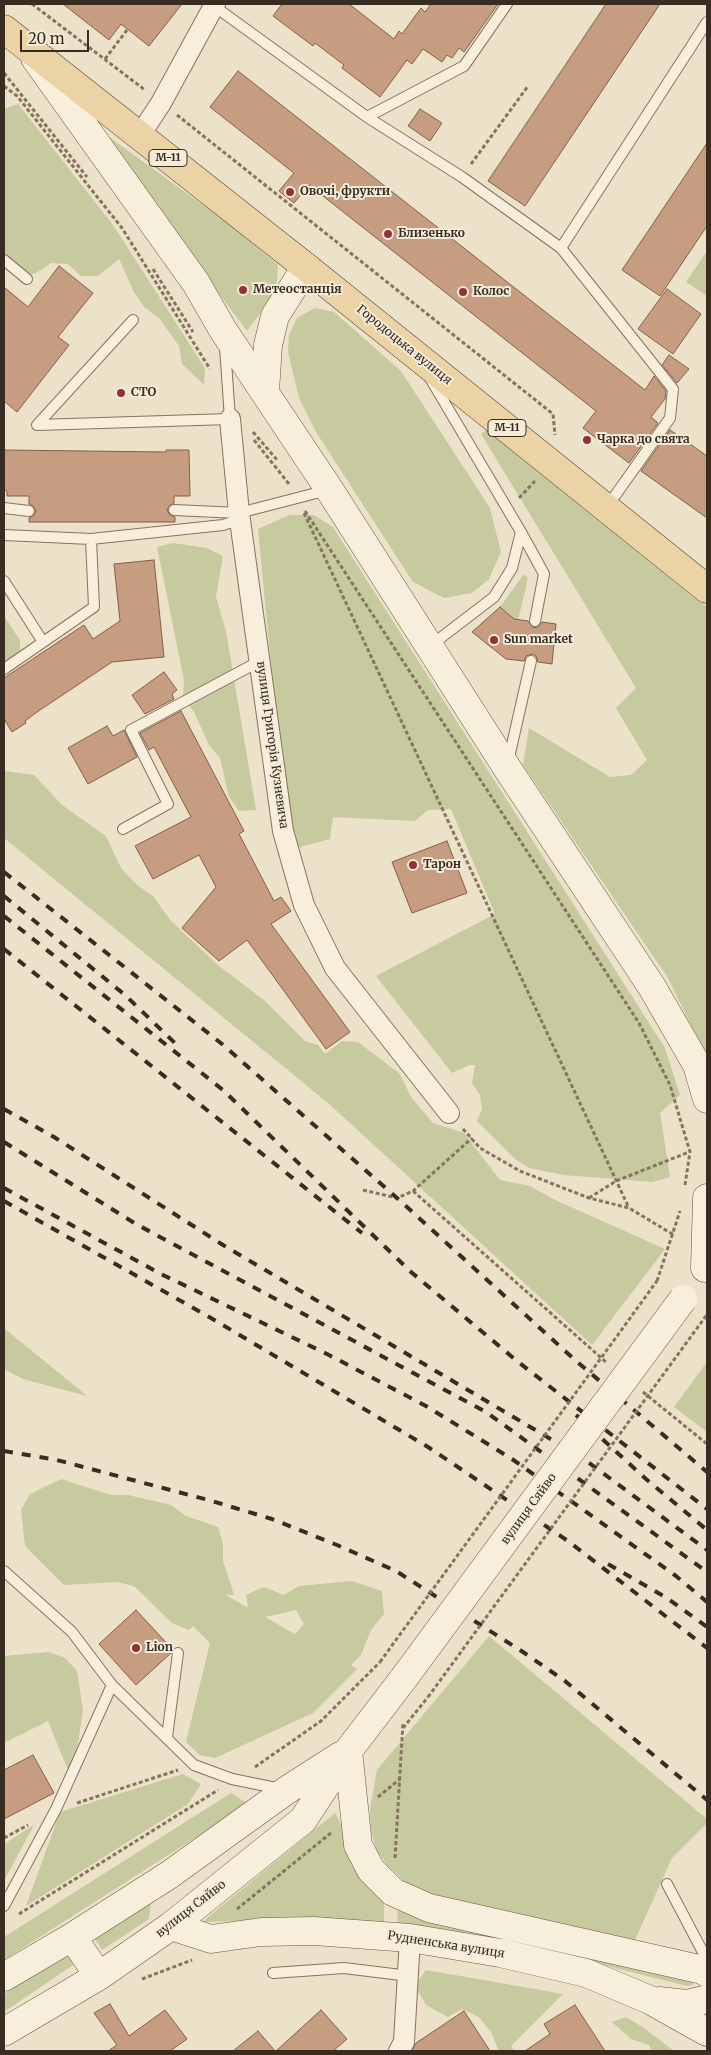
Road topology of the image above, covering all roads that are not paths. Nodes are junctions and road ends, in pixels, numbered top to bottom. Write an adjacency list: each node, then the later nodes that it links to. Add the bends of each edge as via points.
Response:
1 (507, 4): 6 (lane, via 464,66)
2 (214, 5): 6 (lane); 7 (street)
3 (707, 22): 8 (lane)
4 (4, 29): 5 (main road, Городоцька вулиця / М-11)
5 (29, 50): 7 (main road, Городоцька вулиця / М-11); 13 (main road, via 196,284)
6 (367, 117): 8 (lane, via 462,177)
7 (140, 135): 10 (main road, Городоцька вулиця / М-11)
8 (561, 248): 19 (lane, via 673,389 670,418)
9 (4, 260): 11 (lane)
10 (306, 267): 14 (main road, Городоцька вулиця / М-11); 15 (main road, via 275,316 268,345)
11 (27, 279)
12 (133, 320): 16 (lane, via 37,425)
13 (223, 330): 15 (main road); 16 (lane, вулиця Григорія Кузневича)
14 (417, 356): 19 (main road, Городоцька вулиця / М-11); 23 (lane)
15 (266, 391): 17 (main road)
16 (230, 411): 22 (street, вулиця Григорія Кузневича)
17 (329, 489): 22 (lane); 30 (main road)
18 (4, 508): 21 (lane)
19 (606, 508): 27 (main road, Городоцька вулиця / М-11)
20 (174, 510): 22 (lane)
21 (29, 511)
22 (240, 513): 25 (lane, via 223,526); 31 (street, вулиця Григорія Кузневича)
23 (521, 532): 28 (lane, via 544,574); 30 (lane, via 512,568 494,597)
24 (4, 536): 25 (lane)
25 (91, 539): 29 (lane, via 94,607)
26 (4, 581): 29 (lane)
27 (707, 589)
28 (535, 621)
29 (43, 642): 33 (lane)
30 (430, 646): 34 (main road)
31 (260, 661): 35 (lane, via 131,730 168,804); 37 (street, вулиця Григорія Кузневича, via 283,831 304,904 335,968)
32 (531, 661): 34 (lane)
33 (4, 669)
34 (507, 768): 36 (main road, via 652,987 697,1065)
35 (124, 829)
36 (707, 1099)
37 (450, 1114)
38 (707, 1198): 39 (main road)
39 (706, 1267): 44 (main road, вулиця Сяйво, bridge)
40 (4, 1571): 42 (lane, via 72,1632)
41 (178, 1653): 43 (lane)
42 (112, 1686): 43 (lane); 48 (lane, via 56,1809)
43 (167, 1737): 45 (lane, via 194,1765 232,1779)
44 (348, 1752): 45 (main road, вулиця Сяйво); 49 (main road, вулиця Сяйво, via 303,1820); 54 (main road, via 358,1845 371,1870 393,1892 429,1908 703,1970)
45 (287, 1790): 46 (main road, вулиця Сяйво)
46 (169, 1875): 49 (main road, via 167,1900); 50 (main road, вулиця Сяйво)
47 (667, 1884): 52 (lane)
48 (4, 1906)
49 (171, 1926): 51 (main road, Рудненська вулиця, via 211,1939 261,1932 314,1930); 55 (main road, вулиця Сяйво)
50 (72, 1938): 55 (main road); 57 (main road, вулиця Сяйво)
51 (410, 1938): 56 (street); 59 (main road, Рудненська вулиця, via 586,1972)
52 (707, 1960)
53 (273, 1973): 56 (lane, via 344,1968)
54 (707, 1974)
55 (99, 1976): 60 (main road, вулиця Сяйво)
56 (409, 1976): 62 (street)
57 (4, 1977)
58 (707, 1999): 59 (main road, via 688,2004)
59 (650, 2000): 61 (main road, Рудненська вулиця)
60 (4, 2032)
61 (707, 2032)
62 (404, 2048)

